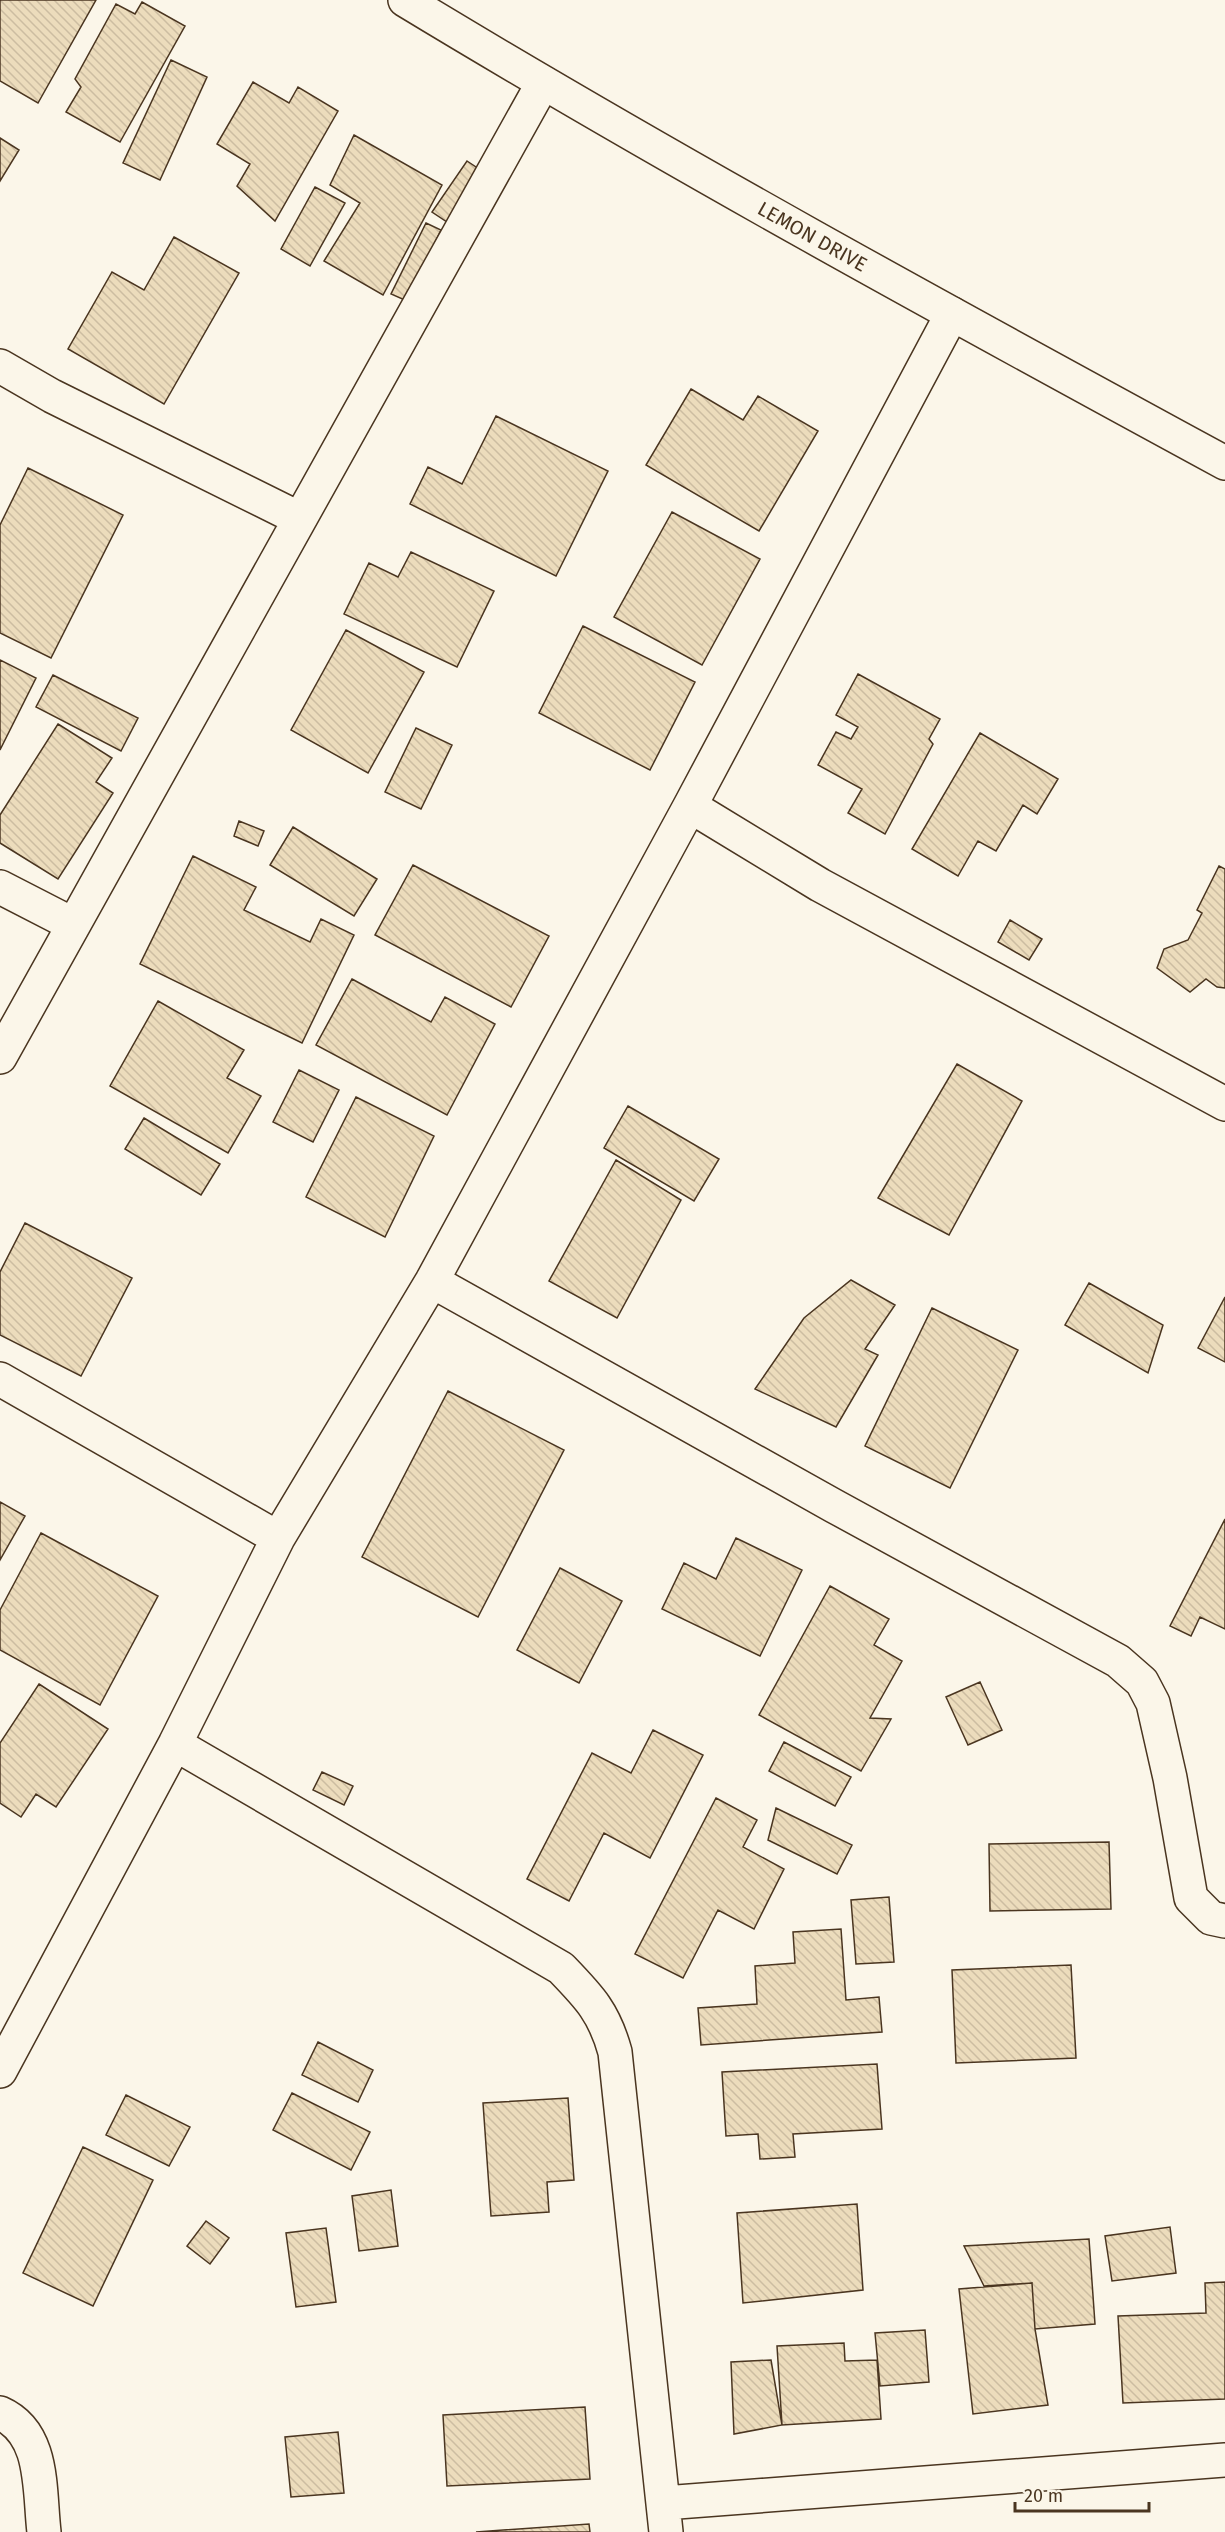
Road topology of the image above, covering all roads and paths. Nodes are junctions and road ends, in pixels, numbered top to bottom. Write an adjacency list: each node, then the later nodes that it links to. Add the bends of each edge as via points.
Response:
1 (405, 0): 2 (street, LEMON DRIVE)
2 (543, 83): 3 (street, LEMON DRIVE); 6 (street)
3 (952, 315): 5 (street, LEMON DRIVE); 7 (street)
4 (0, 366): 6 (street, via 52,396)
5 (1225, 463)
6 (300, 519): 9 (street)
7 (690, 806): 11 (street, via 820,885); 12 (street)
8 (0, 887): 9 (street)
9 (72, 924): 10 (street)
10 (0, 1057)
11 (1225, 1104)
12 (432, 1281): 14 (street); 16 (street, via 1118,1661 1142,1682 1153,1703 1191,1898 1211,1918)
13 (0, 1379): 14 (street)
14 (278, 1538): 15 (street)
15 (175, 1744): 17 (street); 20 (street, via 561,1968 590,1997 608,2026 615,2052)
16 (1225, 1921)
17 (0, 2071)
18 (0, 2413): 21 (street, via 13,2419 28,2435 34,2450)
19 (1225, 2460): 20 (street)
20 (665, 2517)
21 (44, 2532)

